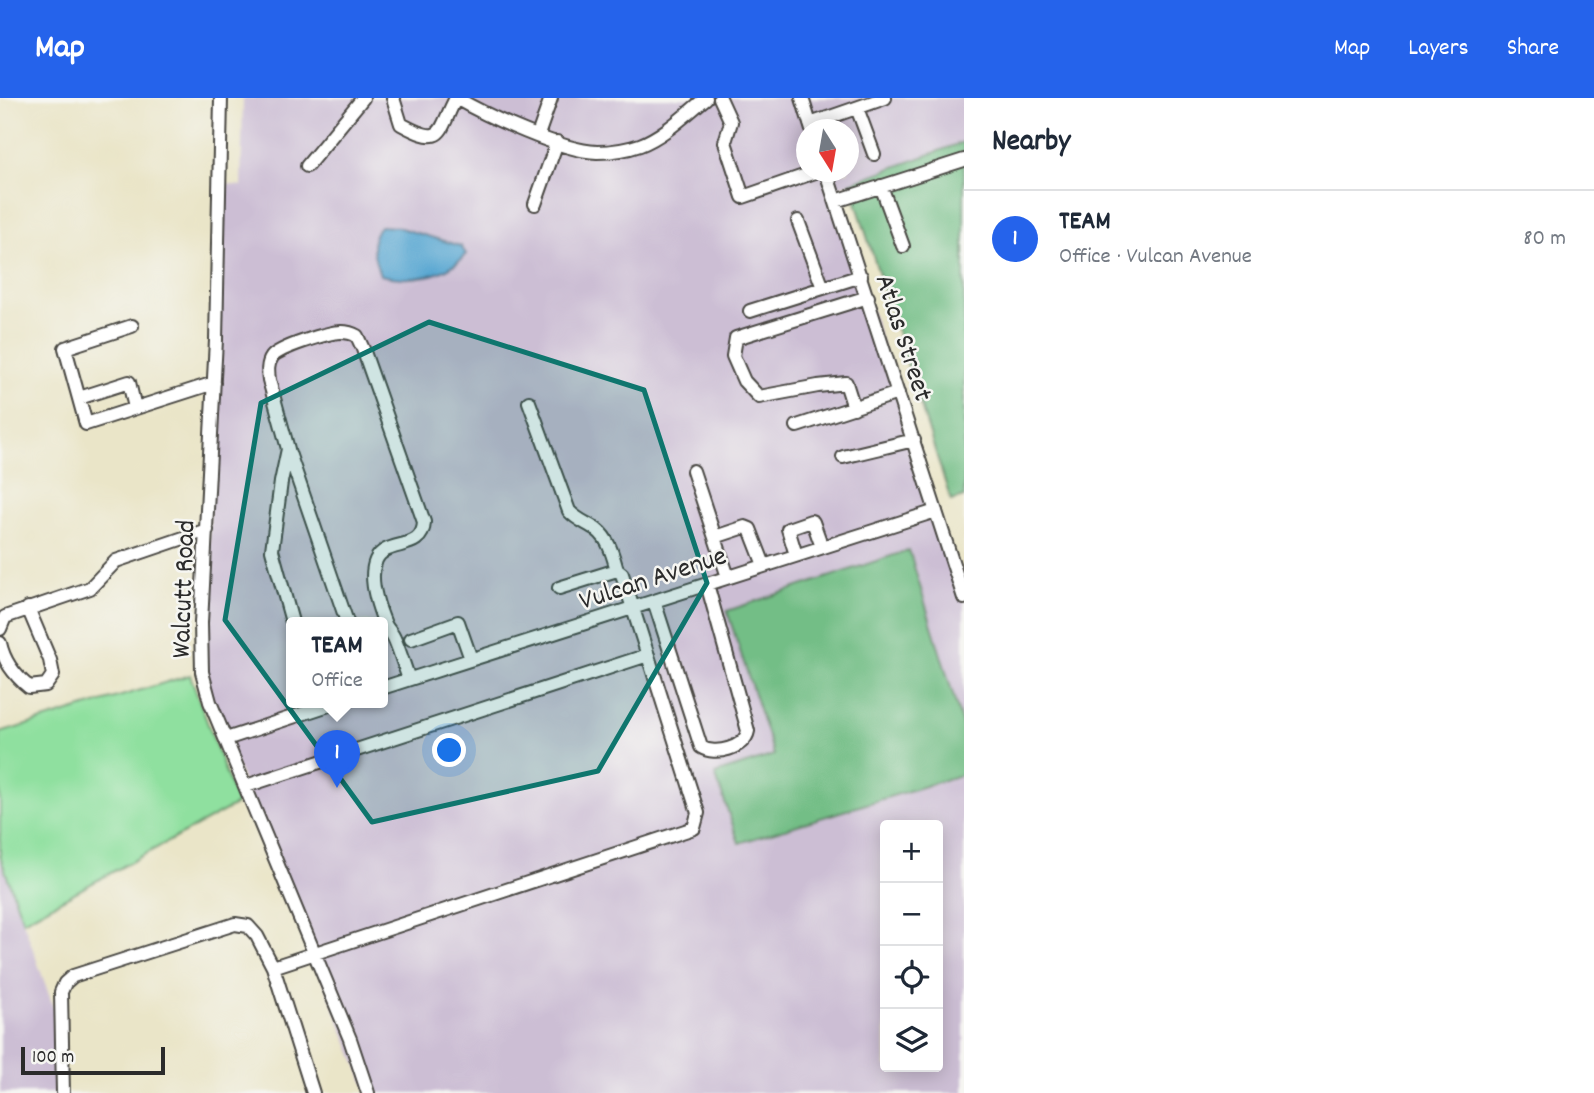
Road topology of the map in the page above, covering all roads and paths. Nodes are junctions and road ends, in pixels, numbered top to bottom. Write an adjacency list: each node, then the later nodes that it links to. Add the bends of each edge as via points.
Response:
1 (221, 98): 31 (street, Walcutt Road)
2 (363, 98): 18 (street)
3 (393, 98): 4 (street, via 401,124 422,135 444,128)
4 (456, 98): 10 (street)
5 (551, 98): 14 (street)
6 (720, 98): 19 (street, via 731,122 726,142 743,197)
7 (802, 98): 12 (street)
8 (885, 98): 11 (street)
9 (700, 100): 15 (street, via 643,144 597,152)
10 (470, 102): 14 (street)
11 (857, 108): 13 (street); 16 (street)
12 (809, 119)
13 (830, 119)
14 (538, 135): 15 (street)
15 (557, 142): 23 (street)
16 (874, 154)
17 (964, 160): 21 (street)
18 (307, 166)
19 (796, 179)
20 (829, 182): 22 (street, Atlas Street)
21 (881, 186): 22 (street); 25 (street)
22 (836, 201): 26 (street, Atlas Street)
23 (535, 204)
24 (798, 220): 27 (street)
25 (903, 246)
26 (861, 276): 27 (street); 28 (street, Atlas Street)
27 (823, 288): 29 (street)
28 (868, 297): 32 (street, Atlas Street); 36 (street, via 736,338 733,356 744,381 760,397 846,383)
29 (750, 311)
30 (132, 326): 33 (street, via 65,348)
31 (214, 383): 35 (street); 43 (street, Walcutt Road)
32 (898, 393): 36 (street); 38 (street, Atlas Street)
33 (79, 398): 35 (street, via 129,383); 35 (street, via 86,424)
34 (529, 402): 48 (street, via 569,511 606,540)
35 (135, 408)
36 (854, 408): 37 (street)
37 (797, 426)
38 (914, 440): 40 (street); 42 (street, Atlas Street)
39 (288, 449): 56 (street, via 272,550); 57 (street); 58 (street, via 268,380 272,357 337,332 357,336 424,522 419,537 384,550 377,559 374,586)
40 (843, 457)
41 (693, 471): 44 (street)
42 (936, 511): 45 (street, Vulcan Avenue); 52 (street, Atlas Street)
43 (206, 530): 55 (street, via 116,561 90,587); 68 (street, Walcutt Road, via 200,657 210,702)
44 (715, 537): 47 (street, via 750,529); 49 (street)
45 (822, 547): 46 (street, Vulcan Avenue); 46 (street, via 811,521 788,529)
46 (796, 555): 47 (street, Vulcan Avenue)
47 (764, 565): 49 (street, Vulcan Avenue)
48 (617, 570): 51 (street); 54 (street)
49 (728, 577): 50 (street, Vulcan Avenue)
50 (707, 584): 53 (street, Vulcan Avenue); 53 (street, via 748,731 745,741 718,751 701,747)
51 (559, 588)
52 (964, 598)
53 (654, 601): 54 (street, Vulcan Avenue)
54 (633, 607): 63 (street); 64 (street, Vulcan Avenue)
55 (27, 608): 59 (street, via 5,617); 62 (street, via 50,660 53,675 46,685 29,687 15,676)
56 (291, 617)
57 (345, 617)
58 (382, 617)
59 (0, 629)
60 (388, 630): 65 (street)
61 (411, 639): 64 (street, via 458,622)
62 (0, 643)
63 (648, 655): 69 (street); 70 (street, via 698,813 694,828)
64 (471, 659): 65 (street, Vulcan Avenue)
65 (409, 679): 66 (street, Vulcan Avenue)
66 (388, 686)
67 (319, 708): 68 (street)
68 (226, 738): 69 (street, Walcutt Road)
69 (246, 786): 70 (street, Walcutt Road)
70 (315, 952): 71 (street); 74 (street, Walcutt Road)
71 (273, 967): 72 (street, via 257,936 248,926 235,924 73,976 61,992); 73 (street)
72 (63, 1093)
73 (313, 1093)
74 (368, 1093)

